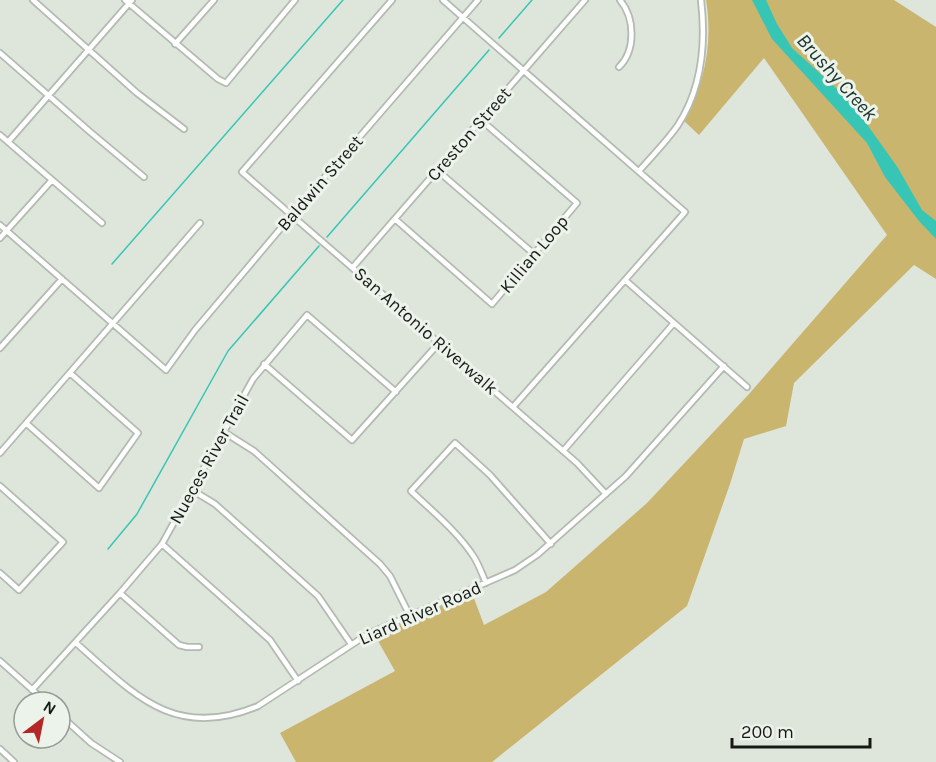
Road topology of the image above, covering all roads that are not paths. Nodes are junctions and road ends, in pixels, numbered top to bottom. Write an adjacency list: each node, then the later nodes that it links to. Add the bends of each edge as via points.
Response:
1 (33, 0): 13 (street)
2 (214, 0): 12 (street)
3 (295, 0): 12 (street, via 226,83)
4 (392, 0): 26 (street, San Antonio Riverwalk, via 242,172)
5 (443, 0): 11 (street)
6 (478, 0): 11 (street, Baldwin Street)
7 (585, 0): 16 (street, Creston Street)
8 (620, 0): 15 (street, via 632,22 629,52)
9 (701, 0): 23 (street, via 703,53 690,102 677,126)
10 (129, 1): 12 (street); 13 (street)
11 (463, 18): 16 (street); 26 (street, Baldwin Street)
12 (175, 44)
13 (89, 50): 17 (street); 19 (street)
14 (0, 53): 17 (street)
15 (619, 67)
16 (524, 71): 18 (street, Creston Street); 23 (street)
17 (49, 96): 21 (street); 24 (street)
18 (481, 120): 22 (street, Creston Street); 33 (street, Killian Loop, via 577,203)
19 (184, 129)
20 (0, 135): 21 (street)
21 (8, 142): 25 (street)
22 (438, 171): 27 (street, Creston Street); 33 (street)
23 (639, 171): 36 (street, via 685,212)
24 (144, 177)
25 (52, 180): 28 (street); 31 (street)
26 (292, 214): 34 (street, San Antonio Riverwalk); 37 (street, Baldwin Street, via 166,370)
27 (395, 219): 33 (street, Killian Loop, via 492,303); 34 (street, Creston Street)
28 (102, 223)
29 (200, 223): 37 (street)
30 (0, 225): 31 (street)
31 (6, 231): 32 (street); 35 (street)
32 (0, 238)
33 (534, 254)
34 (353, 267): 39 (street, San Antonio Riverwalk)
35 (62, 279): 37 (street); 40 (street)
36 (625, 280): 38 (street); 46 (street)
37 (113, 323): 43 (street)
38 (674, 323): 42 (street); 49 (street)
39 (439, 343): 45 (street); 46 (street, San Antonio Riverwalk)
40 (0, 348)
41 (264, 364): 45 (street, via 352,440); 45 (street, Nueces River Trail, via 307,315); 48 (street, Nueces River Trail)
42 (723, 366): 44 (street); 53 (street, Liard River Road, via 644,458)
43 (70, 373): 47 (street); 47 (street, via 138,433 99,488)
44 (747, 387)
45 (396, 392)
46 (513, 407): 49 (street, San Antonio Riverwalk)
47 (26, 423): 50 (street)
48 (224, 432): 52 (street, Nueces River Trail); 59 (street, via 254,451 380,564)
49 (563, 451): 53 (street, San Antonio Riverwalk)
50 (0, 453)
51 (0, 486): 56 (street, via 63,542 19,590)
52 (192, 490): 54 (street, Nueces River Trail); 61 (street, via 215,504 318,596)
53 (606, 494): 55 (street, Liard River Road)
54 (162, 544): 58 (street, Nueces River Trail); 64 (street, via 270,640)
55 (551, 544): 57 (street, Liard River Road, via 515,570); 57 (street, via 490,475 455,443 411,491 474,556)
56 (0, 573)
57 (486, 583): 59 (street, Liard River Road)
58 (120, 593): 60 (street, Nueces River Trail); 62 (street, via 179,645)
59 (410, 616): 61 (street, Liard River Road)
60 (76, 643): 64 (street, Liard River Road, via 135,695 189,717 220,717 244,711); 65 (street, Nueces River Trail)
61 (351, 644): 64 (street, Liard River Road)
62 (199, 647)
63 (0, 661): 65 (street)
64 (298, 681)
65 (32, 690)
66 (72, 726): 69 (street)
67 (0, 749): 68 (street)
68 (14, 762)
69 (119, 762)

